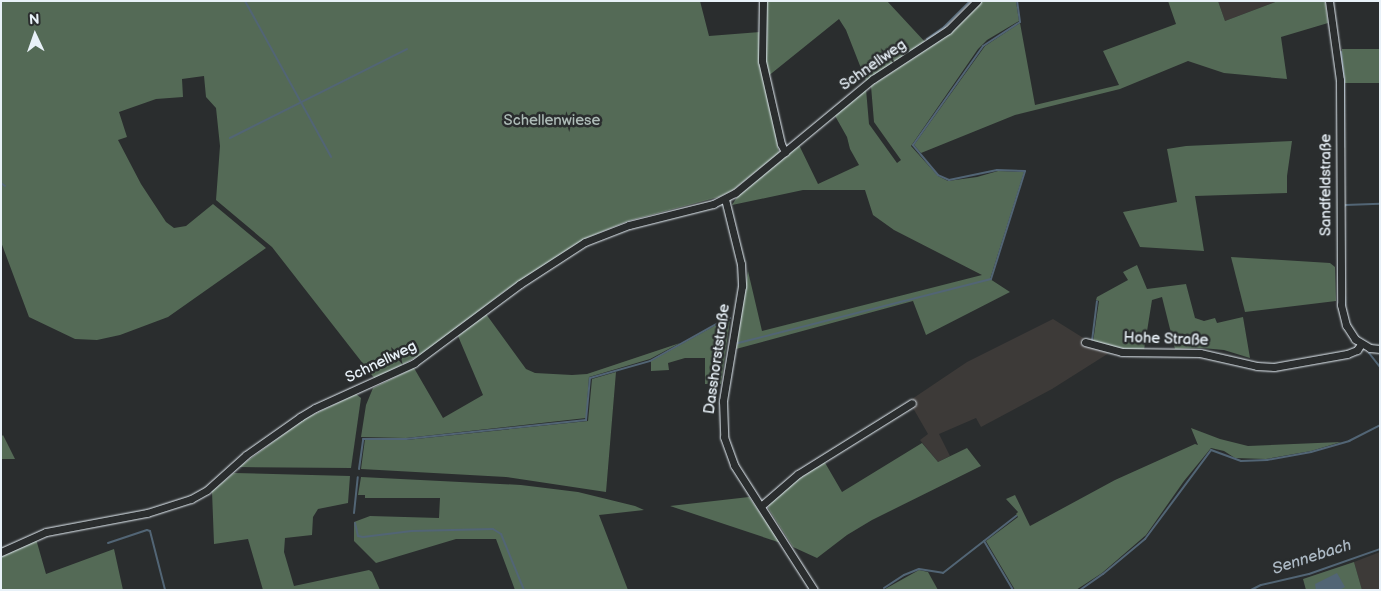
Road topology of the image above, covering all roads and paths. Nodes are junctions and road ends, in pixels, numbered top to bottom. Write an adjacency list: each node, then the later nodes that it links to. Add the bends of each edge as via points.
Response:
1 (763, 1): 4 (street, via 762,61)
2 (977, 1): 4 (street, Schnellweg, via 938,38 873,79)
3 (1329, 1): 7 (street, Sandfeldstraße, via 1340,80 1341,305 1346,325)
4 (785, 152): 5 (street, Schnellweg, via 749,184)
5 (725, 199): 10 (street, Dasshorststraße, via 741,264 742,286 722,424 734,466); 11 (street, Schnellweg, via 630,224 585,242 520,284 414,364 300,416 246,455 207,490 190,499 147,513 52,530)
6 (1085, 342): 7 (street, Hohe Straße, via 1114,351 1141,354 1200,353 1257,366 1347,354 1357,350)
7 (1361, 344): 8 (street)
8 (1380, 349)
9 (912, 402): 10 (street, via 798,474)
10 (761, 506): 12 (street, Dasshorststraße)
11 (1, 552)
12 (814, 590)

